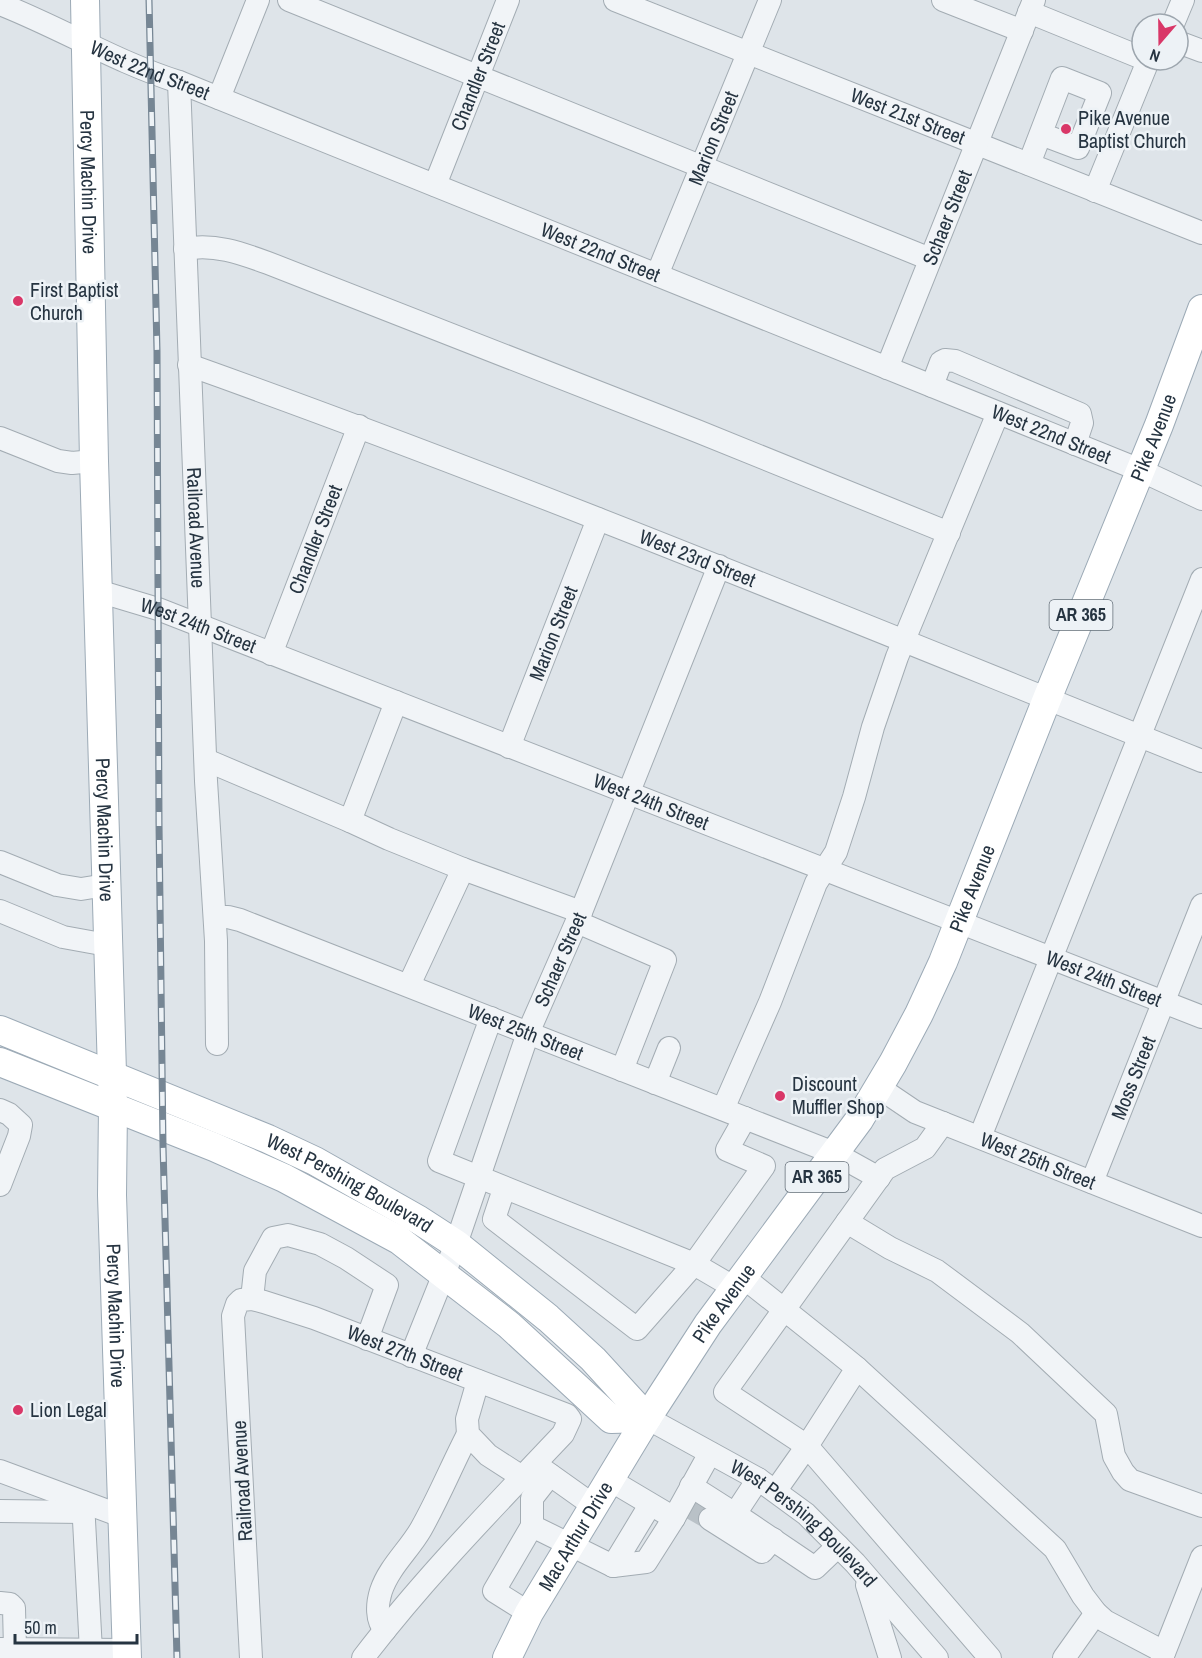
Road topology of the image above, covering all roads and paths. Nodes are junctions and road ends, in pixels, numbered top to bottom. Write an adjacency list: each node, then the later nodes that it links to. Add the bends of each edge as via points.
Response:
1 (85, 0): 10 (main road, Percy Machin Drive)
2 (258, 0): 16 (street)
3 (289, 0): 14 (street)
4 (508, 0): 14 (street, Chandler Street)
5 (615, 0): 11 (street, West 21st Street)
6 (770, 0): 11 (street, Marion Street)
7 (943, 0): 9 (street)
8 (0, 4): 10 (street, West 22nd Street)
9 (1028, 15): 12 (street); 18 (street, Schaer Street)
10 (86, 44): 15 (street, West 22nd Street); 35 (main road, Percy Machin Drive)
11 (748, 53): 18 (street, West 21st Street); 20 (street, Marion Street)
12 (1130, 53)
13 (1144, 72): 22 (street)
14 (478, 76): 20 (street); 21 (street, Chandler Street)
15 (178, 82): 16 (street, West 22nd Street); 24 (street, Railroad Avenue)
16 (219, 98): 21 (street, West 22nd Street)
17 (1041, 134): 19 (street)
18 (977, 143): 19 (street, West 21st Street); 25 (street, Schaer Street)
19 (1029, 164): 22 (street, West 21st Street)
20 (702, 166): 25 (street); 26 (street, Marion Street)
21 (435, 185): 26 (street, West 22nd Street)
22 (1095, 191): 23 (street, West 21st Street)
23 (1202, 233)
24 (185, 249): 28 (street, Railroad Avenue); 39 (street, via 221,249 268,263)
25 (930, 259): 29 (street, Schaer Street)
26 (657, 275): 29 (street, West 22nd Street)
27 (1202, 309): 36 (main road, Pike Avenue / AR 365)
28 (189, 365): 32 (street, West 23rd Street); 43 (street, Railroad Avenue)
29 (887, 368): 30 (street, West 22nd Street)
30 (932, 386): 31 (street, West 22nd Street); 34 (street, via 941,362 955,361 1080,414 1082,423)
31 (998, 412): 34 (street, West 22nd Street); 39 (street)
32 (359, 426): 38 (street, West 23rd Street); 45 (street, Chandler Street)
33 (0, 438): 35 (street, via 58,461)
34 (1075, 444): 36 (street, West 22nd Street)
35 (94, 461): 42 (main road, Percy Machin Drive)
36 (1140, 470): 37 (street, West 22nd Street); 46 (main road, Pike Avenue / AR 365)
37 (1202, 499)
38 (598, 519): 40 (street, West 23rd Street); 49 (street, Marion Street)
39 (949, 533): 44 (street)
40 (719, 566): 44 (street, West 23rd Street); 52 (street, Schaer Street)
41 (1202, 579): 48 (street)
42 (98, 591): 43 (street, West 24th Street); 57 (main road, Percy Machin Drive)
43 (200, 625): 45 (street, West 24th Street); 50 (street, Railroad Avenue)
44 (904, 640): 46 (street, West 23rd Street); 56 (street, via 873,727 840,841)
45 (271, 654): 47 (street, West 24th Street)
46 (1047, 699): 48 (street, West 23rd Street); 62 (main road, Pike Avenue / AR 365)
47 (396, 702): 49 (street, West 24th Street); 53 (street)
48 (1140, 736): 51 (street, West 23rd Street); 64 (street)
49 (509, 747): 52 (street, West 24th Street)
50 (206, 760): 53 (street); 60 (street, Railroad Avenue)
51 (1202, 761)
52 (627, 793): 56 (street, West 24th Street); 61 (street, Schaer Street)
53 (350, 821): 55 (street)
54 (0, 862): 57 (street, via 57,885 81,889)
55 (463, 869): 61 (street); 65 (street)
56 (825, 870): 62 (street, West 24th Street); 79 (street, via 816,883)
57 (106, 885): 63 (main road, Percy Machin Drive)
58 (1202, 905): 66 (street, Moss Street)
59 (0, 912): 63 (street, via 63,937)
60 (214, 917): 65 (street, West 25th Street, via 240,920); 71 (street, Railroad Avenue)
61 (579, 917): 70 (street, Schaer Street); 74 (street, via 665,960)
62 (959, 920): 64 (street, West 24th Street); 77 (main road, Pike Avenue / AR 365, via 919,1014)
63 (107, 945): 75 (main road, Percy Machin Drive)
64 (1052, 957): 66 (street, West 24th Street); 83 (street)
65 (409, 985): 68 (street, West 25th Street)
66 (1164, 1001): 67 (street, West 24th Street); 87 (street, Moss Street)
67 (1202, 1017)
68 (491, 1018): 70 (street, West 25th Street); 86 (street, via 439,1161)
69 (0, 1030): 75 (main road, West Pershing Boulevard)
70 (528, 1033): 74 (street, West 25th Street); 86 (street, Schaer Street)
71 (217, 1044)
72 (669, 1048): 76 (street)
73 (0, 1062): 78 (main road, West Pershing Boulevard)
74 (622, 1070): 76 (street, West 25th Street)
75 (112, 1075): 78 (main road, Percy Machin Drive); 92 (main road, West Pershing Boulevard, via 315,1161)
76 (655, 1083): 79 (street, West 25th Street)
77 (878, 1087): 82 (street, West 25th Street, via 915,1112); 84 (main road, Pike Avenue / AR 365)
78 (113, 1107): 94 (main road, West Pershing Boulevard, via 284,1178 399,1240); 116 (main road, Percy Machin Drive, via 112,1195)
79 (723, 1109): 81 (street, West 25th Street)
80 (0, 1110): 88 (street, via 21,1125)
81 (745, 1118): 84 (street, West 25th Street); 93 (street, via 728,1150 764,1166)
82 (943, 1123): 83 (street, West 25th Street); 85 (street, via 924,1148 885,1169)
83 (980, 1137): 87 (street, West 25th Street)
84 (834, 1153): 85 (street, West 25th Street); 95 (main road, Pike Avenue / AR 365)
85 (879, 1178): 90 (street)
86 (478, 1179): 89 (street); 92 (street, Schaer Street)
87 (1092, 1182): 91 (street, West 25th Street)
88 (0, 1185)
89 (504, 1189): 93 (street); 93 (street, via 494,1219 637,1329)
90 (847, 1222): 97 (street); 113 (street, via 937,1271 1020,1333 1106,1414 1114,1456 1131,1480)
91 (1202, 1226)
92 (456, 1244): 94 (street, Schaer Street); 102 (main road, West Pershing Boulevard, via 548,1318 593,1359)
93 (694, 1264): 95 (street)
94 (443, 1274): 99 (street, Schaer Street); 102 (main road, West Pershing Boulevard, via 509,1325 611,1419)
95 (739, 1283): 97 (street); 102 (main road, Pike Avenue / AR 365)
96 (244, 1301): 98 (street, West 27th Street, via 314,1318); 98 (street, Railroad Avenue, via 273,1238 288,1235 320,1244 387,1285); 134 (street, Railroad Avenue, via 233,1316 233,1338)
97 (784, 1310): 100 (street); 104 (street, via 724,1392)
98 (367, 1339): 99 (street, West 27th Street)
99 (411, 1356): 101 (street, West 27th Street)
100 (857, 1368): 104 (street); 128 (street, via 1055,1549)
101 (478, 1381): 103 (street, via 467,1419); 107 (street, West 27th Street, via 570,1419)
102 (647, 1418): 105 (street, West Pershing Boulevard); 108 (main road, Mac Arthur Drive / AR 365)
103 (468, 1434): 107 (street, via 488,1455); 119 (street)
104 (807, 1446): 109 (street); 139 (street)
105 (710, 1453): 109 (street, West Pershing Boulevard); 110 (street)
106 (0, 1471): 114 (street)
107 (536, 1472): 112 (street); 118 (street); 122 (street)
108 (610, 1480): 111 (street); 112 (main road, Mac Arthur Drive / AR 365)
109 (767, 1485): 117 (street); 121 (street, West Pershing Boulevard, via 806,1514)
110 (684, 1504): 111 (street); 117 (street); 124 (street, via 646,1562)
111 (650, 1505): 124 (street)
112 (594, 1506): 120 (main road, Mac Arthur Drive / AR 365)
113 (1202, 1506)
114 (83, 1507): 115 (street); 116 (street); 131 (street)
115 (0, 1511)
116 (124, 1517): 132 (main road, Percy Machin Drive)
117 (723, 1521): 121 (street, via 773,1539 815,1568)
118 (532, 1526): 120 (street); 127 (street, via 494,1591)
119 (421, 1531): 122 (street); 129 (street, via 381,1590 377,1610)
120 (570, 1546): 124 (street); 127 (main road, Mac Arthur Drive / AR 365)
121 (838, 1546): 125 (street, West Pershing Boulevard)
122 (455, 1548): 129 (street)
123 (1201, 1565): 133 (street)
124 (613, 1566)
125 (864, 1575): 137 (street); 138 (street, West Pershing Boulevard)
126 (0, 1603): 130 (street, via 14,1608)
127 (529, 1613): 136 (main road, Mac Arthur Drive / AR 365)
128 (1096, 1613): 133 (street); 140 (street)
129 (385, 1630): 135 (street)
130 (8, 1649): 131 (street)
131 (91, 1651): 132 (street)
132 (127, 1654)
133 (1163, 1655)
134 (251, 1658)
135 (363, 1658)
136 (507, 1658)
137 (890, 1658)
138 (937, 1658)
139 (990, 1658)
140 (1064, 1658)

